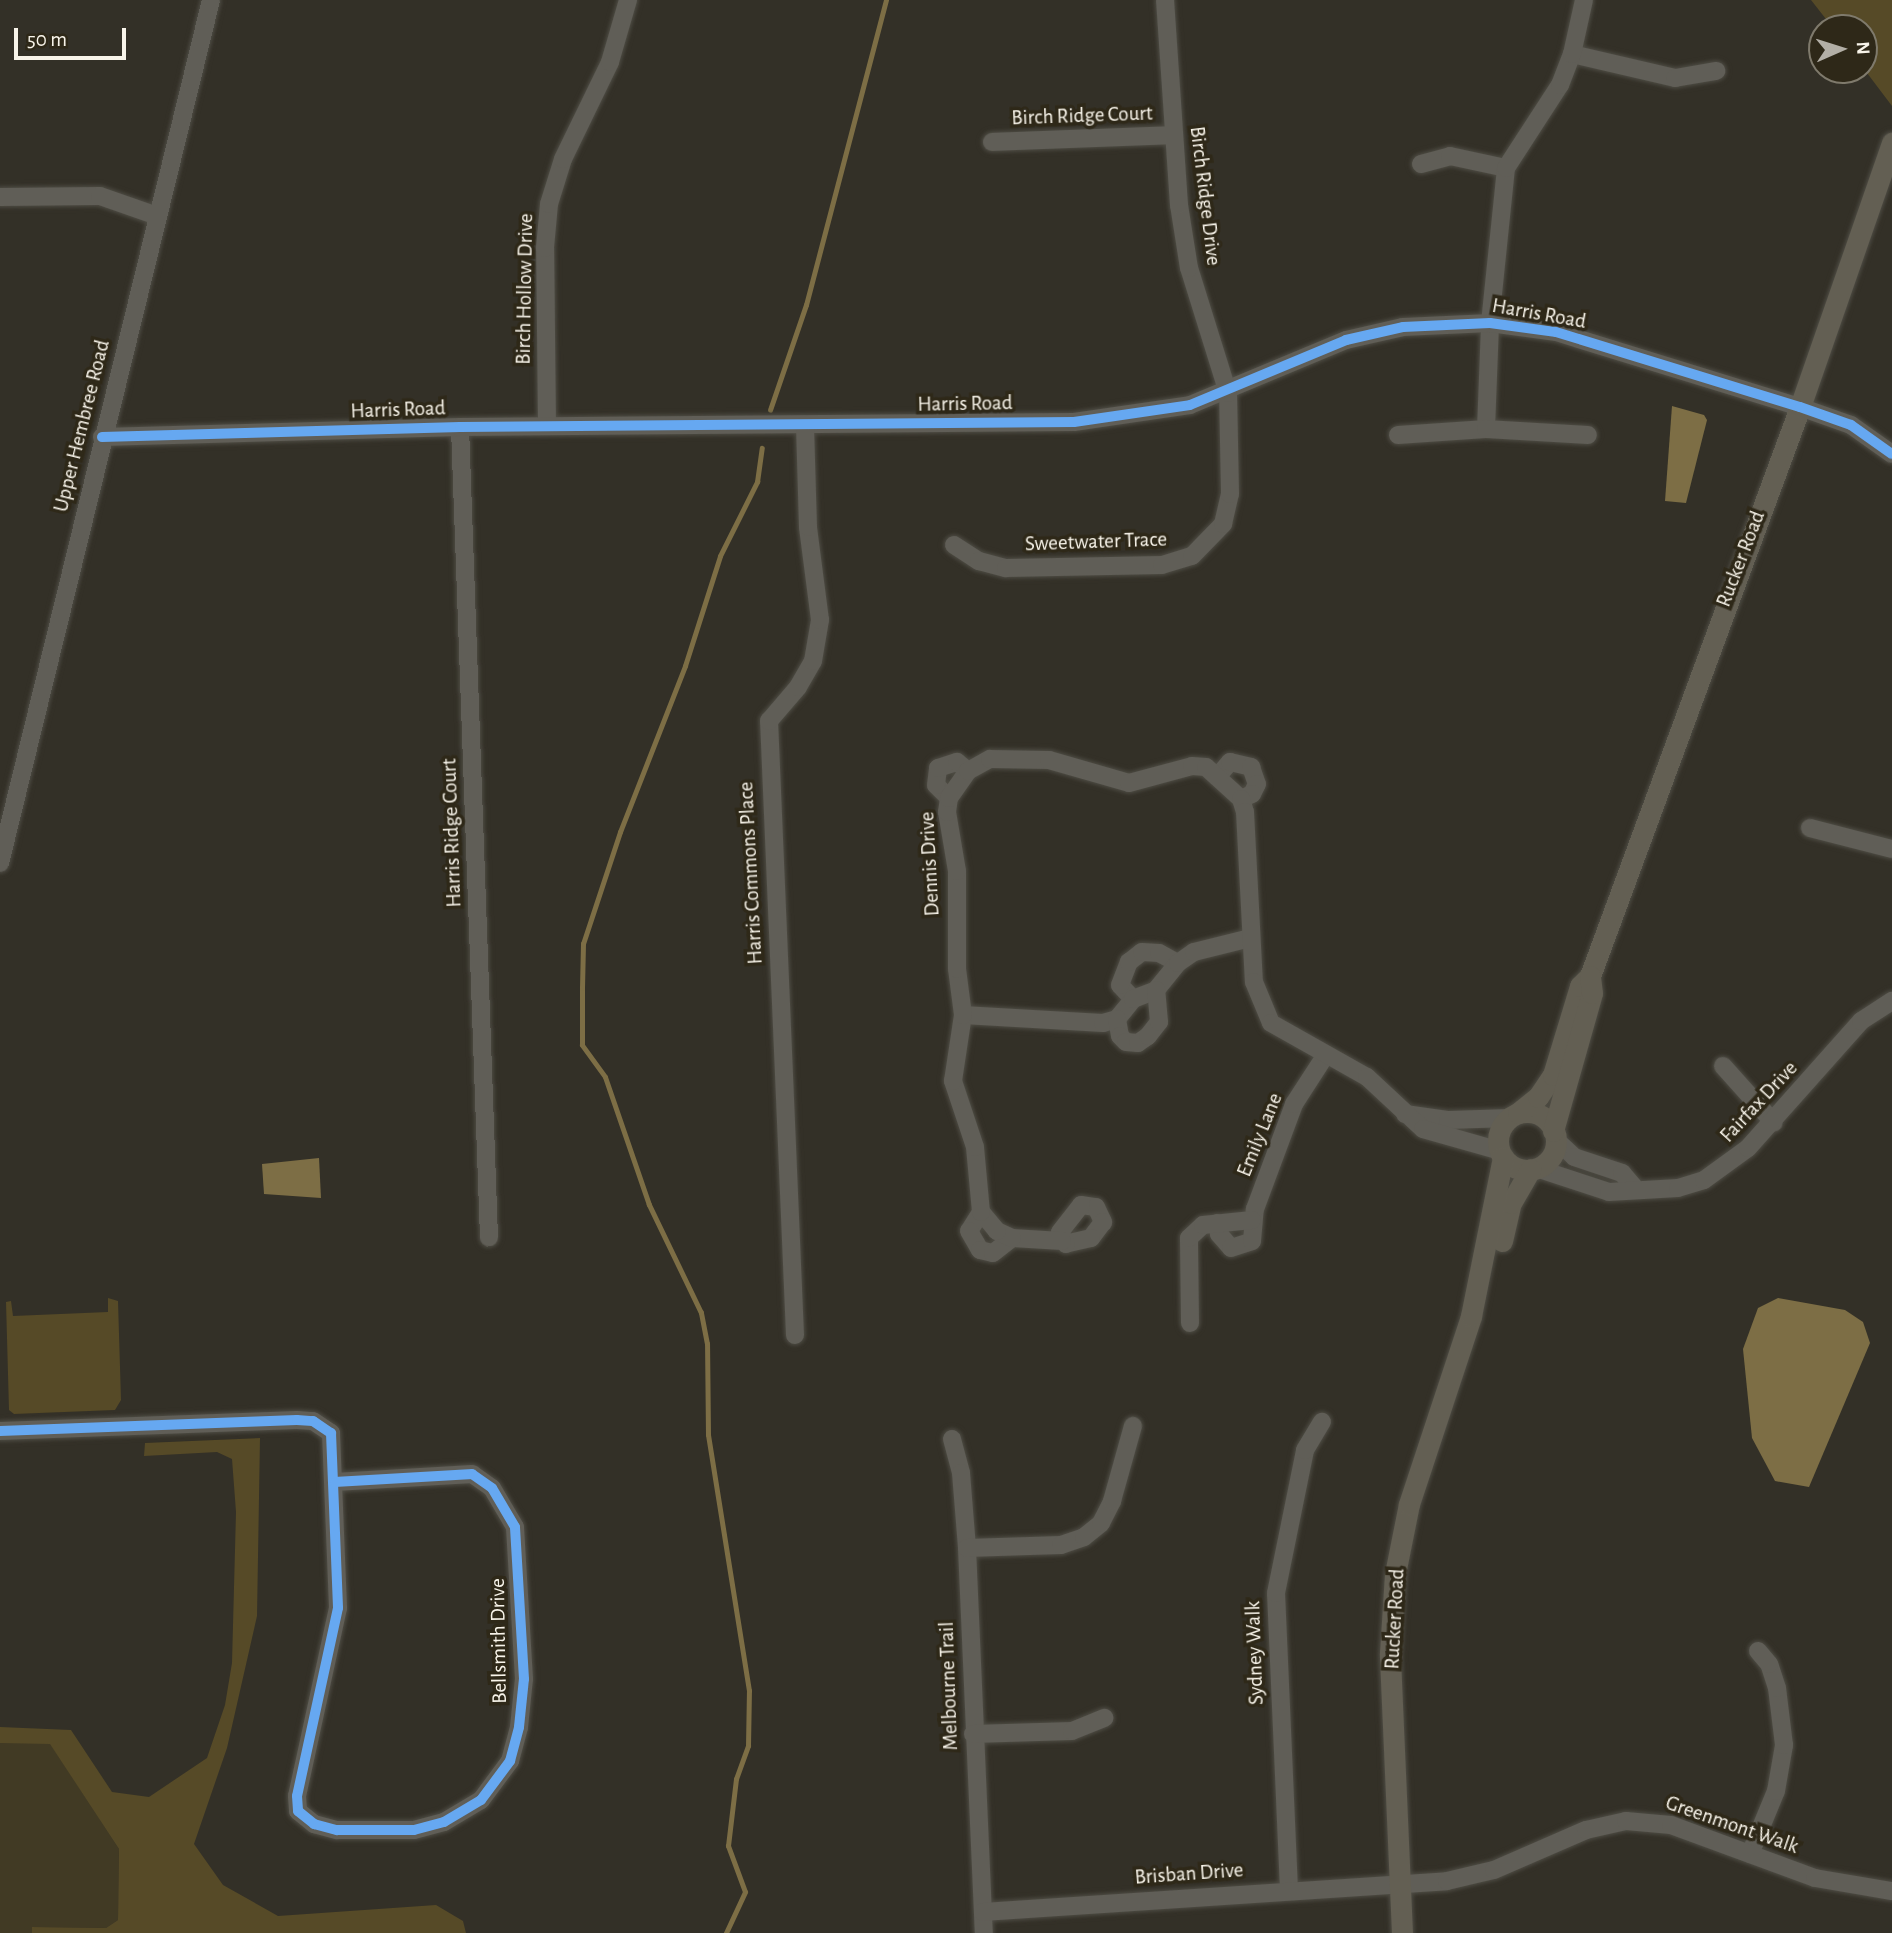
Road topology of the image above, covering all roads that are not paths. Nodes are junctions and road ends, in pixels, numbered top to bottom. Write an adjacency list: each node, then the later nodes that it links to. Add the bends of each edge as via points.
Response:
1 (211, 0): 13 (street, Upper Hembree Road)
2 (628, 0): 18 (street, Birch Hollow Drive, via 614,53 563,159 549,204 545,248)
3 (1165, 0): 7 (street, Birch Ridge Drive)
4 (1584, 0): 5 (street)
5 (1572, 54): 6 (street, via 1675,78); 11 (street, via 1549,105)
6 (1716, 71)
7 (1174, 135): 8 (street, Birch Ridge Court); 15 (street, Birch Ridge Drive, via 1189,268)
8 (992, 142)
9 (1892, 143): 16 (main road, Rucker Road)
10 (1421, 164): 11 (street, via 1450,156)
11 (1506, 167): 14 (street)
12 (0, 197): 13 (street, via 100,196)
13 (157, 216): 23 (street, Upper Hembree Road)
14 (1490, 323): 15 (street, Harris Road, via 1403,327 1346,340 1290,360); 16 (street, Harris Road, via 1556,332); 20 (street)
15 (1228, 393): 17 (street, Harris Road, via 1150,414 1074,422); 25 (street, Sweetwater Trace, via 1227,512 1214,537 1192,556 1162,565 1006,568 979,561)
16 (1800, 407): 24 (street, Harris Road, via 1851,425); 35 (main road, Rucker Road)
17 (805, 425): 18 (street, Harris Road); 58 (street, Harris Commons Place, via 808,527 820,620 813,661 769,721)
18 (547, 426): 19 (street, Harris Road)
19 (460, 427): 23 (street, Harris Road); 53 (street, Harris Ridge Court)
20 (1486, 429): 21 (street); 22 (street)
21 (1398, 435)
22 (1588, 435)
23 (102, 437): 32 (street, Upper Hembree Road)
24 (1892, 454)
25 (954, 545)
26 (968, 771): 27 (street, via 990,760 1021,757 1129,783 1192,765 1206,767); 28 (street, Dennis Drive); 28 (street, via 957,762 938,768 936,785)
27 (1217, 777): 29 (street); 29 (street, via 1230,762 1251,767 1257,784 1252,794)
28 (949, 798): 39 (street, Dennis Drive, via 947,832 957,872 957,969)
29 (1241, 799): 33 (street)
30 (1810, 828): 31 (street)
31 (1892, 849)
32 (0, 863)
33 (1250, 938): 34 (street, via 1209,946); 41 (street, via 1254,982 1271,1023)
34 (1178, 963): 36 (street); 37 (street, via 1159,953 1142,952 1129,962 1120,985)
35 (1590, 976): 44 (main road, Rucker Road, via 1580,986 1553,1075 1538,1097); 46 (main road, Rucker Road, via 1592,993)
36 (1156, 990): 37 (street); 40 (street, via 1159,1022 1148,1036 1138,1043 1126,1042)
37 (1133, 999): 40 (street)
38 (1892, 1001): 45 (street, Fairfax Drive, via 1861,1021)
39 (963, 1015): 40 (street, via 1053,1018 1087,1025); 50 (street, Dennis Drive, via 953,1081 975,1147)
40 (1117, 1019)
41 (1325, 1056): 43 (street, via 1367,1077); 51 (street, Emily Lane, via 1294,1104)
42 (1723, 1066): 45 (street)
43 (1405, 1114): 44 (street, via 1448,1120); 47 (street, via 1434,1134 1465,1138)
44 (1514, 1116): 46 (main road, via 1540,1115); 47 (main road, via 1498,1136)
45 (1774, 1123): 49 (street, Fairfax Drive, via 1730,1164 1704,1180 1678,1188)
46 (1554, 1135): 48 (main road, via 1552,1154); 49 (street, via 1574,1157 1622,1173)
47 (1502, 1154): 48 (main road, via 1514,1167); 56 (main road, Rucker Road)
48 (1534, 1169): 49 (street, Fairfax Drive, via 1609,1192); 56 (main road, Rucker Road, via 1511,1203 1489,1286)
49 (1635, 1188)
50 (981, 1212): 54 (street, via 997,1231); 54 (street, Dennis Drive, via 969,1231 980,1250 993,1253)
51 (1252, 1220): 52 (street); 52 (street, Emily Lane, via 1255,1236 1244,1247 1225,1245)
52 (1217, 1223): 57 (street, via 1203,1225 1189,1238)
53 (488, 1237)
54 (1012, 1238): 55 (street)
55 (1062, 1241)
56 (1471, 1317): 69 (main road, Rucker Road, via 1409,1504 1395,1574 1390,1653)
57 (1190, 1323)
58 (795, 1335)
59 (1322, 1422): 70 (street, Sydney Walk, via 1305,1450 1276,1593)
60 (1133, 1426): 64 (street, via 1112,1502 1101,1523 1084,1538 1060,1545)
61 (0, 1431): 63 (street, Bellsmith Drive, via 313,1421 331,1433)
62 (952, 1439): 64 (street, Melbourne Trail, via 961,1473)
63 (335, 1482): 63 (street, Bellsmith Drive, via 338,1608 297,1797 298,1811 314,1825 337,1830 414,1830 444,1822 481,1800 510,1761 519,1727 524,1679 515,1527 492,1488 472,1474)
64 (967, 1548): 67 (street, Melbourne Trail)
65 (1758, 1651): 68 (street, via 1769,1664 1777,1688 1784,1745 1776,1791)
66 (1105, 1718): 67 (street, via 1072,1731)
67 (973, 1734): 72 (street, Melbourne Trail)
68 (1750, 1854): 69 (street, Greenmont Walk, via 1671,1825 1626,1821 1586,1830 1494,1870 1447,1881); 71 (street, Greenmont Walk, via 1815,1878)
69 (1399, 1885): 70 (street, Brisban Drive); 74 (main road, Rucker Road)
70 (1289, 1890): 72 (street, Brisban Drive)
71 (1892, 1891)
72 (983, 1912): 73 (street, Melbourne Trail)
73 (984, 1933)
74 (1402, 1933)

